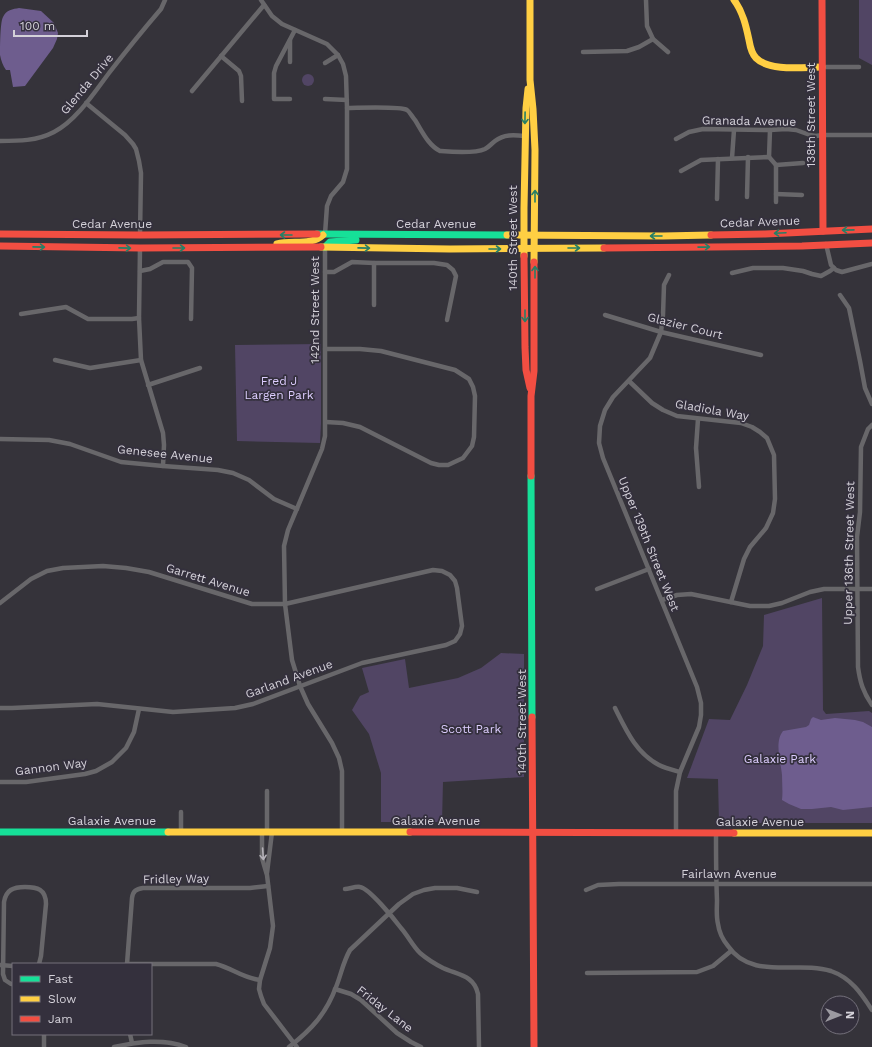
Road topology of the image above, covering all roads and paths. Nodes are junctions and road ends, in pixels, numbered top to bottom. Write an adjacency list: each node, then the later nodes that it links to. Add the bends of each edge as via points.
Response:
1 (165, 0): 25 (street, Glenda Drive)
2 (261, 0): 7 (street)
3 (530, 0): 19 (main road, 140th Street West)
4 (646, 0): 10 (street, via 647,26)
5 (734, 0): 17 (main road, via 744,16 751,51 755,58 773,67)
6 (822, 0): 17 (main road, 138th Street West)
7 (264, 5): 8 (street, via 275,19); 13 (street)
8 (295, 30): 9 (street); 14 (street, via 327,44)
9 (291, 38): 15 (street); 21 (street, via 274,73 274,99)
10 (653, 39): 11 (street, via 627,51); 12 (street)
11 (583, 52)
12 (668, 52)
13 (221, 56): 20 (street); 24 (street, via 239,71)
14 (338, 56): 16 (street); 23 (street, via 346,76)
15 (290, 62)
16 (325, 63)
17 (822, 67): 18 (street); 29 (main road, 138th Street West)
18 (859, 67)
19 (530, 80): 31 (main road, 140th Street West, one-way to 31); 53 (main road, 140th Street West, one-way to 19, via 535,150)
20 (192, 91)
21 (290, 99)
22 (325, 100): 23 (street)
23 (347, 100): 26 (street)
24 (242, 101)
25 (86, 103): 33 (street, Glenda Drive, via 65,125 53,133 20,141); 50 (street, via 125,135 137,152 141,172)
26 (347, 108): 31 (street, via 407,110 430,144 440,151 477,151 502,137); 49 (street, via 347,170 343,182 331,196 327,206)
27 (734, 130): 28 (street, Granada Avenue); 32 (street, Granada Avenue, via 698,130); 36 (street)
28 (770, 130): 29 (street, Granada Avenue, via 791,130); 35 (street)
29 (822, 135): 30 (street, Granada Avenue); 47 (main road, 138th Street West)
30 (872, 135)
31 (525, 136): 52 (main road, 140th Street West)
32 (676, 139)
33 (0, 140)
34 (748, 157): 35 (street); 36 (street); 43 (street)
35 (769, 157): 39 (street)
36 (732, 158): 37 (street)
37 (718, 159): 40 (street, via 702,160); 44 (street)
38 (803, 163): 39 (street)
39 (776, 165): 41 (street)
40 (681, 171)
41 (776, 194): 42 (street); 45 (street)
42 (802, 195)
43 (747, 197)
44 (717, 199)
45 (776, 202)
46 (872, 229): 47 (main road, Cedar Avenue, one-way to 47)
47 (823, 230): 53 (main road, Cedar Avenue, one-way to 53, via 682,236)
48 (0, 234): 50 (main road, Cedar Avenue)
49 (325, 234): 50 (main road, Cedar Avenue, one-way to 50); 51 (main road, Cedar Avenue); 59 (main road, via 313,241 288,242)
50 (140, 235)
51 (380, 235): 52 (main road, Cedar Avenue); 57 (main road, via 365,239 336,240)
52 (524, 235): 53 (main road, Cedar Avenue); 60 (main road, 140th Street West)
53 (535, 235): 61 (main road, 140th Street West)
54 (872, 243): 55 (main road, Cedar Avenue)
55 (826, 244): 61 (main road, Cedar Avenue, one-way to 55); 64 (street)
56 (0, 246): 58 (main road, Cedar Avenue, one-way to 58)
57 (325, 247): 59 (main road, Cedar Avenue); 60 (main road, Cedar Avenue, one-way to 60); 66 (street, 142nd Street West)
58 (140, 248): 59 (main road, Cedar Avenue, one-way to 59); 65 (street)
59 (256, 248)
60 (524, 249): 61 (main road, Cedar Avenue); 84 (main road, 140th Street West, one-way to 84, via 526,370)
61 (535, 249): 84 (main road, 140th Street West, one-way to 61, via 534,371)
62 (374, 263): 66 (street, via 352,262 334,272); 70 (street); 75 (street, via 434,262 447,265 456,276)
63 (872, 264): 64 (street, via 842,272)
64 (833, 267): 67 (street, via 821,276 803,270 783,268 753,268)
65 (140, 271): 73 (street); 74 (street, via 163,262 188,262 192,268)
66 (325, 272): 77 (street, 142nd Street West)
67 (732, 273)
68 (669, 275): 76 (street, Upper 139th Street West, via 664,285)
69 (840, 295): 85 (street, via 849,308 865,388)
70 (374, 305)
71 (21, 314): 73 (street, via 66,307 88,319)
72 (605, 314): 76 (street, Glazier Court)
73 (139, 318): 80 (street)
74 (191, 318)
75 (447, 320)
76 (661, 332): 78 (street, Glazier Court); 82 (street, Upper 139th Street West, via 650,358)
77 (325, 349): 87 (street, 142nd Street West); 87 (street, via 381,351 455,370 469,379 475,396 472,446 463,458 448,465 439,466 431,463 360,427)
78 (761, 355)
79 (55, 360): 80 (street, via 90,368)
80 (141, 360): 83 (street)
81 (200, 368): 83 (street)
82 (629, 381): 86 (street, Gladiola Way, via 663,410 677,416); 93 (street, Upper 139th Street West, via 613,397 606,410 600,426 599,443)
83 (148, 385): 90 (street, via 163,433)
84 (531, 396): 115 (main road, 140th Street West)
85 (872, 404)
86 (698, 418): 91 (street, via 696,448); 100 (street, Gladiola Way, via 741,423 752,427 767,438 774,455 773,513 766,528 750,547 744,559)
87 (326, 422): 92 (street, 142nd Street West, via 322,449)
88 (872, 425): 96 (street, Upper 136th Street West, via 861,447)
89 (0, 439): 90 (street, Genesee Avenue, via 49,440 70,444 121,462)
90 (163, 466): 92 (street, Genesee Avenue, via 233,473 248,480 274,499)
91 (699, 487)
92 (297, 509): 101 (street, 142nd Street West, via 284,546)
93 (648, 569): 95 (street); 98 (street, Upper 139th Street West)
94 (457, 588): 101 (street, Garrett Avenue, via 450,574 433,570); 102 (street, Garland Avenue, via 462,626 455,641 362,664)
95 (597, 589)
96 (857, 589): 97 (street); 100 (street, via 824,589 769,606); 103 (street, Upper 136th Street West, via 858,667 860,682)
97 (872, 589)
98 (662, 600): 100 (street, via 691,594); 107 (street, Upper 139th Street West, via 697,686 701,703 699,727)
99 (0, 602): 101 (street, Garrett Avenue, via 31,579 47,571 103,566 149,572 252,604)
100 (731, 602)
101 (285, 604): 102 (street, 142nd Street West, via 292,660)
102 (300, 686): 106 (street, Garland Avenue, via 254,704 234,708 173,712); 114 (street, 142nd Street West, via 339,758 342,771)
103 (872, 704)
104 (0, 708): 106 (street, Garland Avenue, via 97,704)
105 (615, 708): 107 (street, via 641,752 658,765)
106 (139, 709): 108 (street, Gannon Way, via 134,732 126,748 112,762 96,771 26,782)
107 (680, 772): 116 (street, Upper 139th Street West, via 676,791)
108 (0, 782)
109 (267, 791): 113 (street)
110 (180, 812): 112 (street)
111 (0, 832): 112 (main road, Galaxie Avenue)
112 (180, 832): 113 (main road, Galaxie Avenue)
113 (267, 832): 114 (main road, Galaxie Avenue); 119 (street); 119 (street, one-way to 119, via 262,858)
114 (342, 832): 115 (main road, Galaxie Avenue)
115 (533, 832): 116 (main road, Galaxie Avenue); 148 (main road, 140th Street West)
116 (676, 833): 117 (main road, Galaxie Avenue)
117 (716, 833): 118 (main road, Galaxie Avenue); 120 (street)
118 (872, 833)
119 (267, 875): 122 (street)
120 (716, 884): 121 (street, Fairlawn Avenue); 124 (street, Fairlawn Avenue, via 598,885); 127 (street, via 718,925 722,938)
121 (872, 884)
122 (268, 886): 129 (street, Fridley Way, via 138,888 132,898); 134 (street, via 272,933)
123 (345, 890): 126 (street, via 360,886)
124 (586, 890)
125 (477, 892): 126 (street, via 457,888 424,890 408,897)
126 (388, 913): 136 (street, via 350,950); 147 (street, via 422,954 438,966 464,976 474,983 478,998)
127 (731, 951): 133 (street, via 713,966 697,972); 137 (street, via 745,962 760,967 818,969 835,973 856,987)
128 (39, 963): 131 (street, via 46,898 38,888 20,887 11,889 5,896)
129 (127, 963)
130 (152, 964): 134 (street, via 216,964 247,978)
131 (2, 965): 132 (street); 135 (street, via 5,980)
132 (12, 966)
133 (587, 973)
134 (260, 980): 141 (street, via 264,1004)
135 (12, 984)
136 (336, 989): 141 (street, via 318,1021); 146 (street, Friday Lane, via 361,1000 398,1033)
137 (872, 1010)
138 (44, 1035): 142 (street)
139 (130, 1035): 140 (street)
140 (132, 1043): 143 (street); 144 (street, via 152,1041)
141 (296, 1045): 145 (street)
142 (44, 1047)
143 (114, 1047)
144 (186, 1047)
145 (289, 1047)
146 (421, 1047)
147 (479, 1047)
148 (534, 1047)

